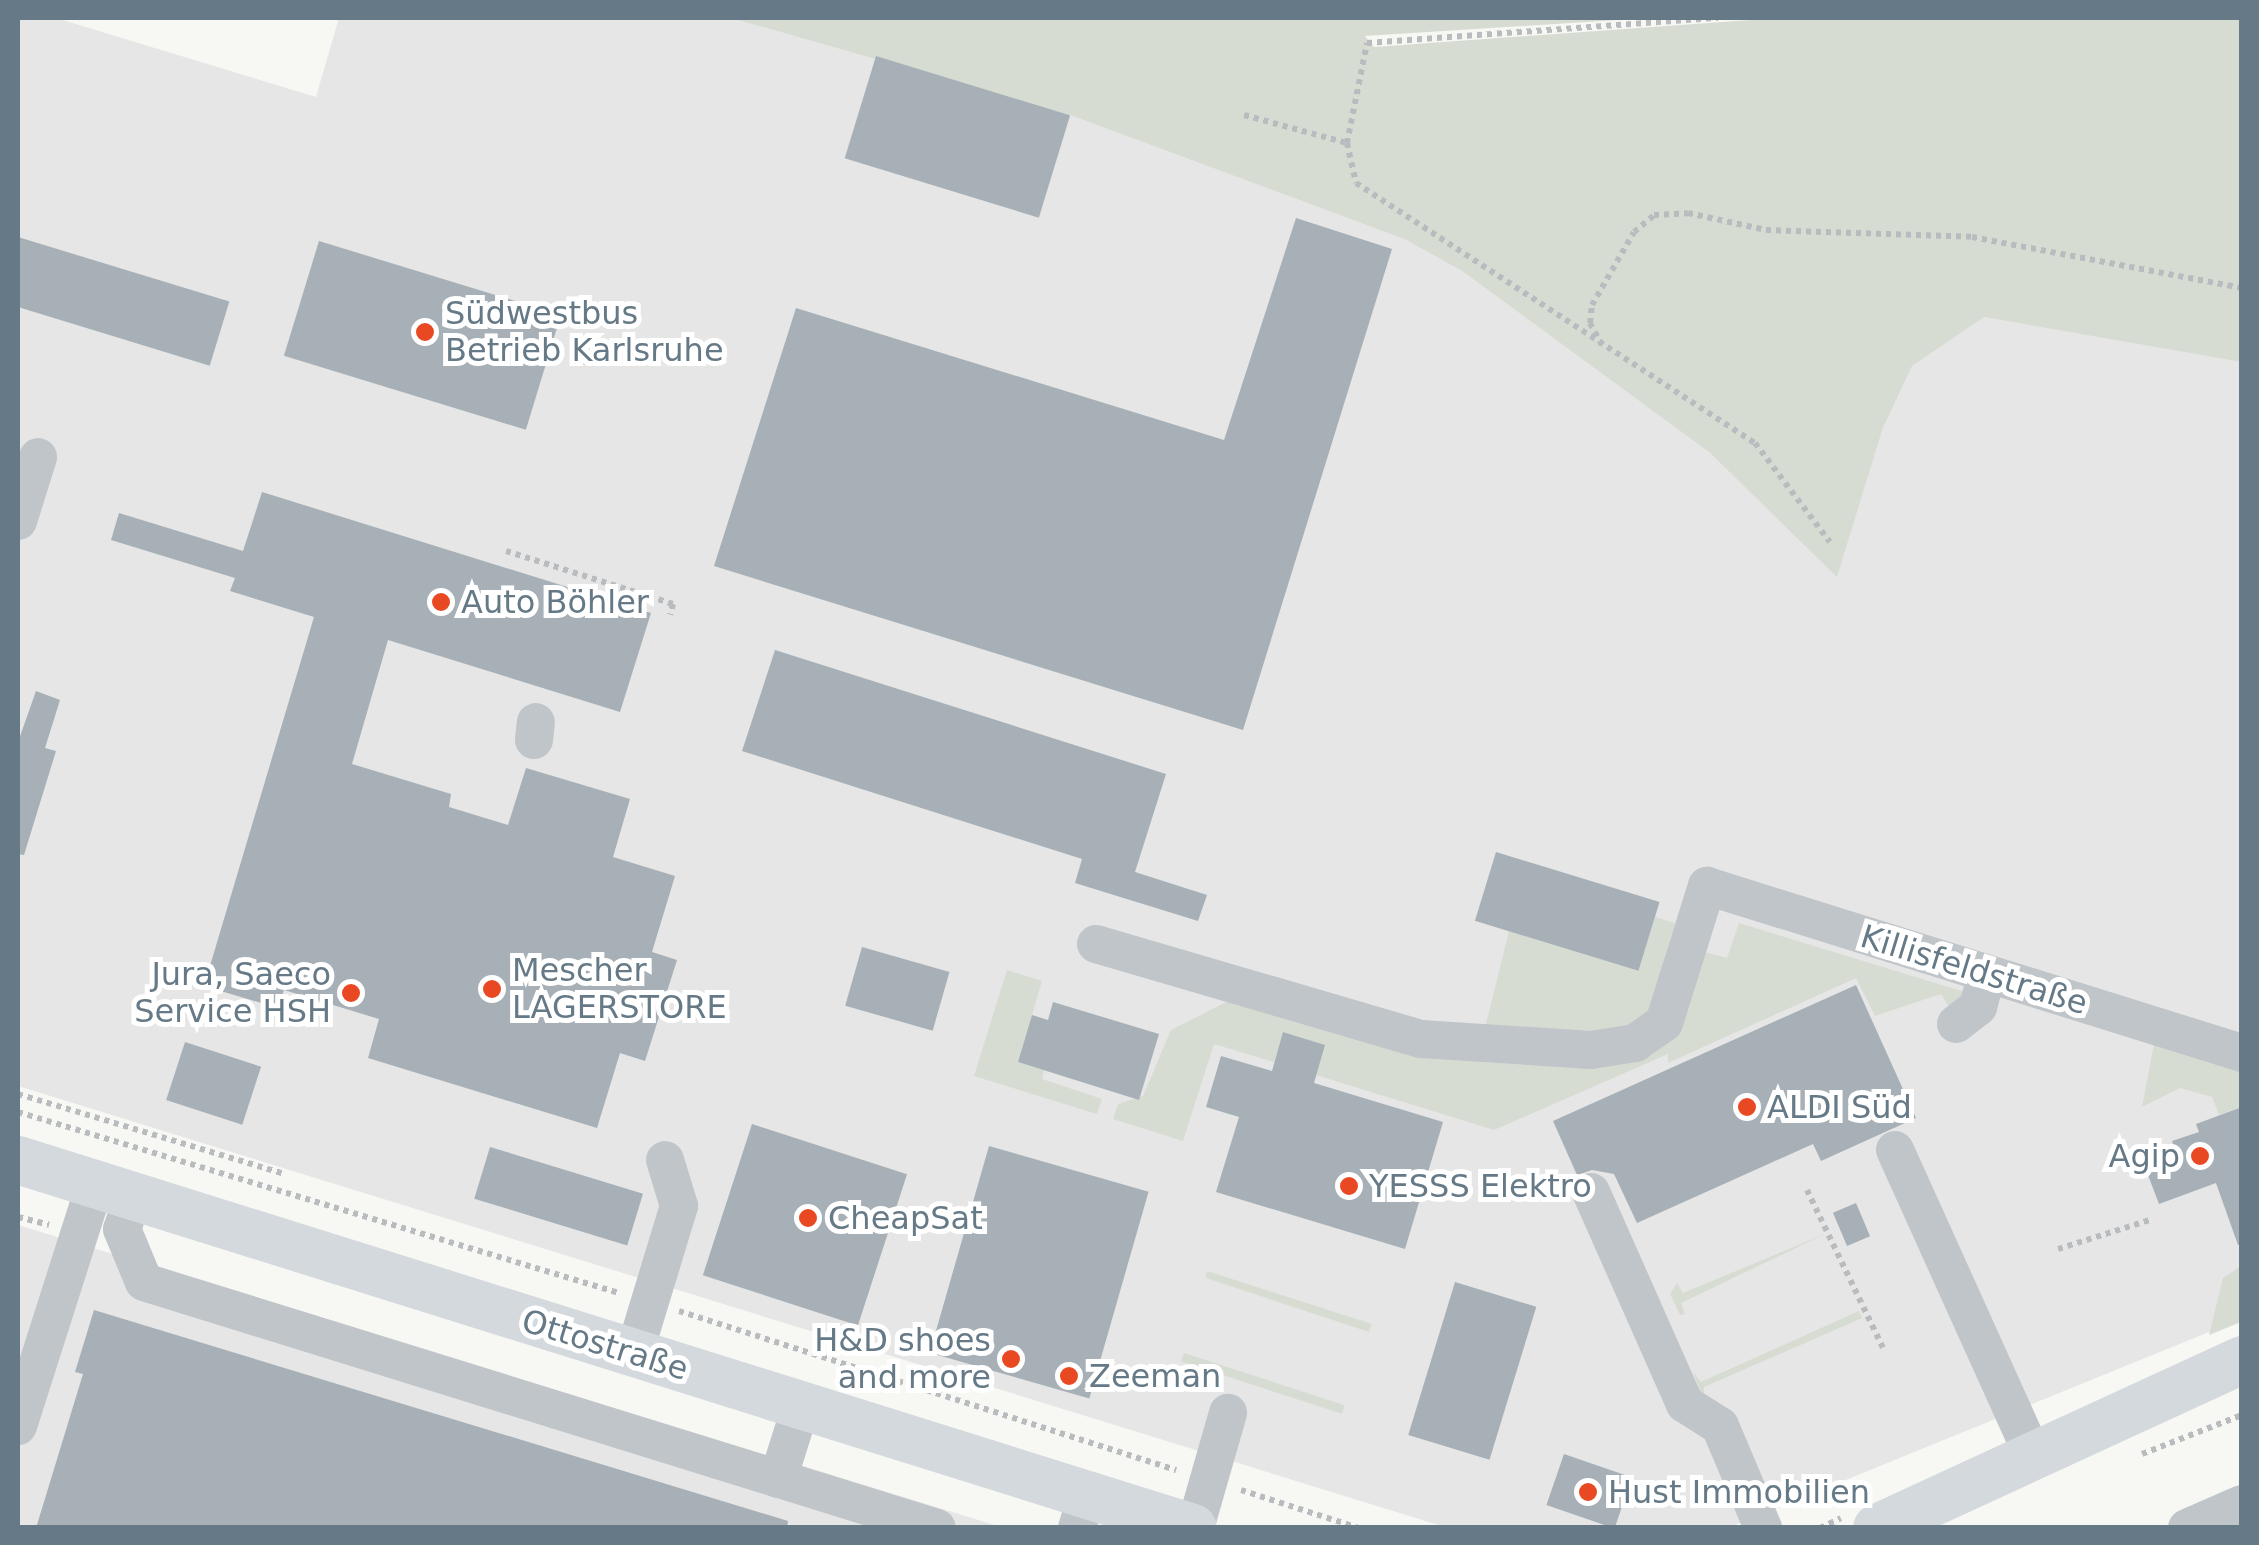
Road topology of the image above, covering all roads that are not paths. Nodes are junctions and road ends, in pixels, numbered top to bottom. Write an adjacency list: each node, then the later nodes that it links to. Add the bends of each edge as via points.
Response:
1 (38, 457): 2 (street)
2 (18, 520)
3 (1096, 944): 4 (street, Killisfeldstraße, via 1421,1039 1591,1050 1635,1043 1664,1023 1707,886)
4 (1988, 974): 5 (street, via 1978,1007); 6 (street, Killisfeldstraße)
5 (1956, 1024)
6 (2242, 1052)
7 (1896, 1150): 17 (street)
8 (18, 1160): 10 (main road, Ottostraße)
9 (664, 1160): 12 (street, via 679,1206)
10 (114, 1190): 12 (main road, Ottostraße); 16 (street); 18 (street, via 144,1282)
11 (1592, 1192): 24 (street, via 1684,1404 1720,1426)
12 (634, 1354): 14 (main road, Ottostraße)
13 (2242, 1360): 17 (main road)
14 (802, 1406): 18 (street); 20 (main road, Ottostraße)
15 (1228, 1413): 23 (street)
16 (18, 1426)
17 (2032, 1454): 21 (main road)
18 (778, 1479): 22 (street)
19 (2242, 1504): 25 (street)
20 (1082, 1511): 23 (main road, Ottostraße)
21 (1904, 1523)
22 (937, 1528)
23 (1194, 1528)
24 (1763, 1528)
25 (2187, 1528)

